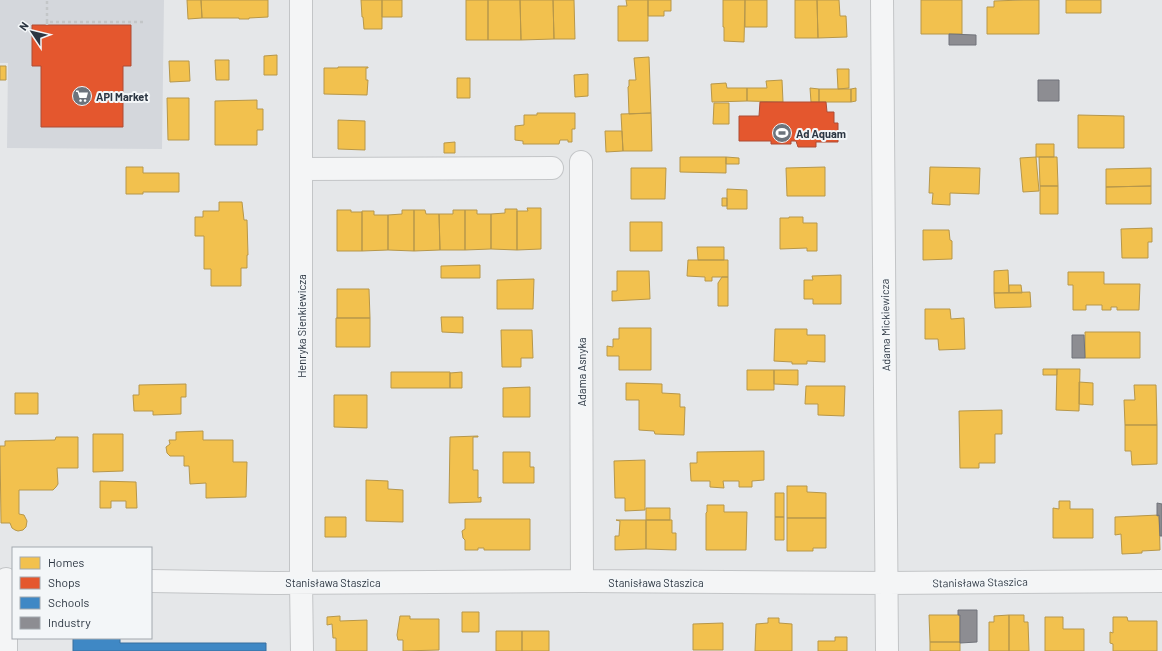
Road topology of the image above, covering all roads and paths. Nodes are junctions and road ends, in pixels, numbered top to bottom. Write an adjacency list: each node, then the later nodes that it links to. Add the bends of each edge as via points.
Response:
1 (47, 0): 4 (path, via 47,24)
2 (301, 0): 7 (street, Henryka Sienkiewicza)
3 (882, 0): 13 (street, Adama Mickiewicza)
4 (145, 22)
5 (582, 162): 10 (street, Adama Asnyka)
6 (552, 168): 7 (street)
7 (301, 169): 12 (street, Henryka Sienkiewicza)
8 (6, 579): 14 (street)
9 (152, 581): 12 (street, Stanisława Staszica)
10 (582, 581): 12 (street, Stanisława Staszica); 13 (street, Stanisława Staszica)
11 (1162, 581): 13 (street, Stanisława Staszica)
12 (301, 582): 15 (street, Henryka Sienkiewicza)
13 (887, 583): 16 (street, Adama Mickiewicza)
14 (6, 651)
15 (302, 651)
16 (887, 651)

